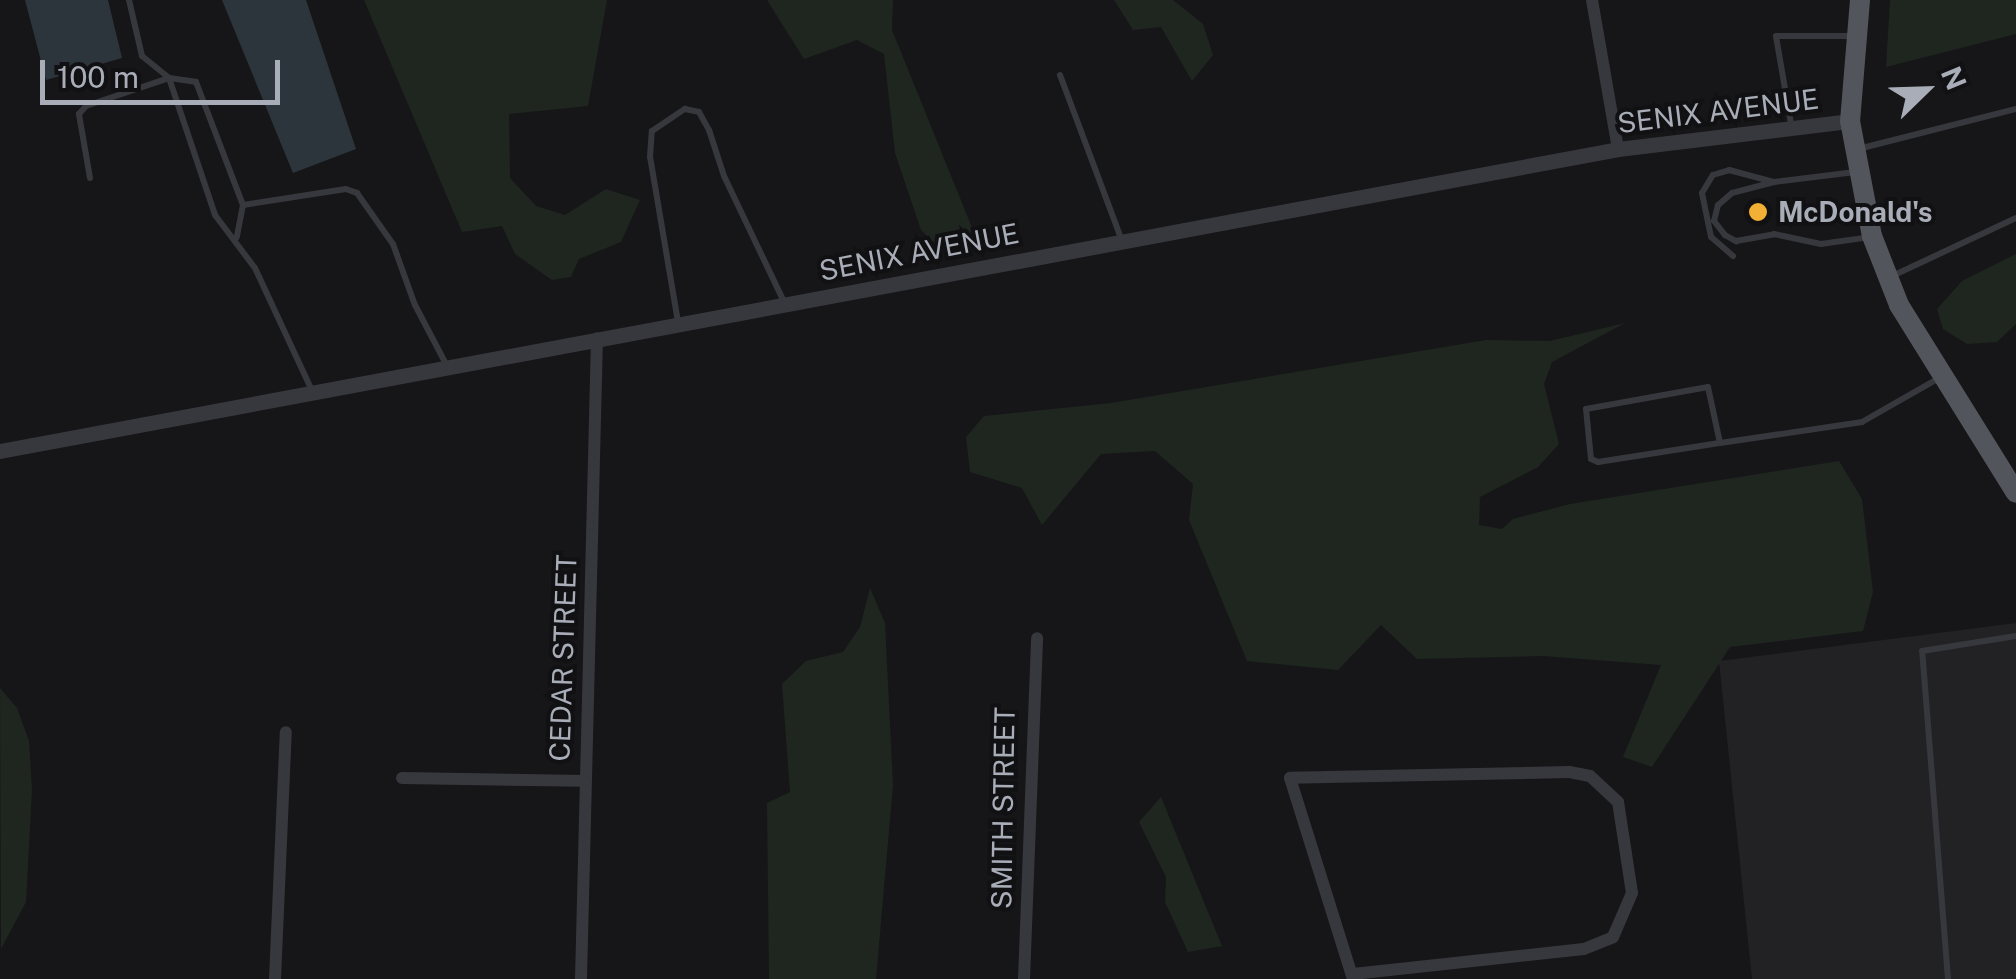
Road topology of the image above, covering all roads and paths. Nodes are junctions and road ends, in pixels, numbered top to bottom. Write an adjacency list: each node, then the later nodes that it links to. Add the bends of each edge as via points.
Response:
1 (129, 0): 6 (lane, via 142,56)
2 (1592, 0): 10 (street)
3 (1860, 0): 4 (main road)
4 (1854, 36): 8 (main road); 9 (lane, via 1776,36)
5 (1060, 75): 19 (lane)
6 (169, 78): 13 (lane, via 79,114); 15 (lane, via 196,82 205,94); 18 (lane, via 216,215)
7 (2016, 109): 11 (lane, via 1902,143)
8 (1850, 121): 9 (street, SENIX AVENUE); 11 (main road)
9 (1792, 124): 10 (street, SENIX AVENUE)
10 (1618, 149): 19 (street, SENIX AVENUE)
11 (1853, 149): 12 (main road)
12 (1857, 172): 14 (lane); 17 (main road)
13 (90, 178)
14 (1774, 182): 17 (lane, via 1732,193 1718,204 1714,222 1725,235 1736,241 1774,234 1820,244); 20 (lane, via 1728,170 1713,175 1702,194 1711,238)
15 (243, 205): 18 (lane); 25 (lane, via 346,189 357,193 393,244 415,306)
16 (2016, 218): 21 (lane)
17 (1872, 236): 21 (main road)
18 (237, 238): 27 (lane)
19 (1121, 240): 22 (street, SENIX AVENUE)
20 (1733, 256)
21 (1887, 278): 26 (main road)
22 (785, 302): 23 (street, SENIX AVENUE); 23 (lane, via 724,176 710,130 698,112 684,109 652,131 650,157)
23 (678, 322): 24 (street, SENIX AVENUE)
24 (597, 338): 25 (street, SENIX AVENUE); 35 (street, CEDAR STREET)
25 (448, 366): 27 (street, SENIX AVENUE)
26 (1942, 376): 28 (lane, via 1862,422); 30 (main road)
27 (313, 392): 29 (street, SENIX AVENUE)
28 (1720, 444): 28 (lane, via 1598,462 1591,459 1586,409 1708,387)
29 (0, 451)
30 (2016, 493)
31 (2016, 636): 40 (lane, via 1922,652)
32 (1037, 638): 39 (street, SMITH STREET)
33 (286, 732): 37 (street)
34 (402, 778): 35 (street)
35 (585, 781): 38 (street, CEDAR STREET)
36 (1353, 976): 36 (street, via 1290,778 1569,772 1608,788 1626,834 1632,892 1613,937 1584,949)
37 (274, 979)
38 (581, 979)
39 (1024, 979)
40 (1948, 979)

